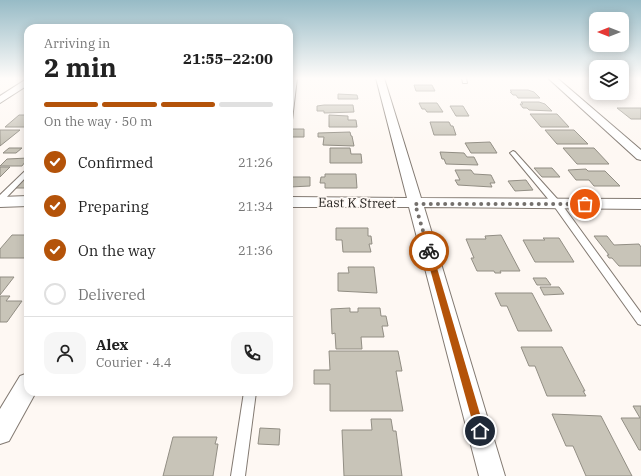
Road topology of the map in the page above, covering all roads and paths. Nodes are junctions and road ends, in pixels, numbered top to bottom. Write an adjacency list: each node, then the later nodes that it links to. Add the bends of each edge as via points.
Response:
1 (386, 100): 9 (street)
2 (577, 100): 4 (street)
3 (513, 153): 10 (lane)
4 (641, 156)
5 (24, 175): 6 (lane)
6 (0, 200): 7 (street)
7 (24, 201)
8 (293, 202): 9 (street, East K Street)
9 (415, 204): 10 (street, East K Street); 17 (street)
10 (557, 204): 11 (street, East K Street); 12 (lane)
11 (641, 204)
12 (641, 321)
13 (24, 391): 15 (street)
14 (249, 396): 16 (lane)
15 (0, 432)
16 (238, 476)
17 (492, 476)

